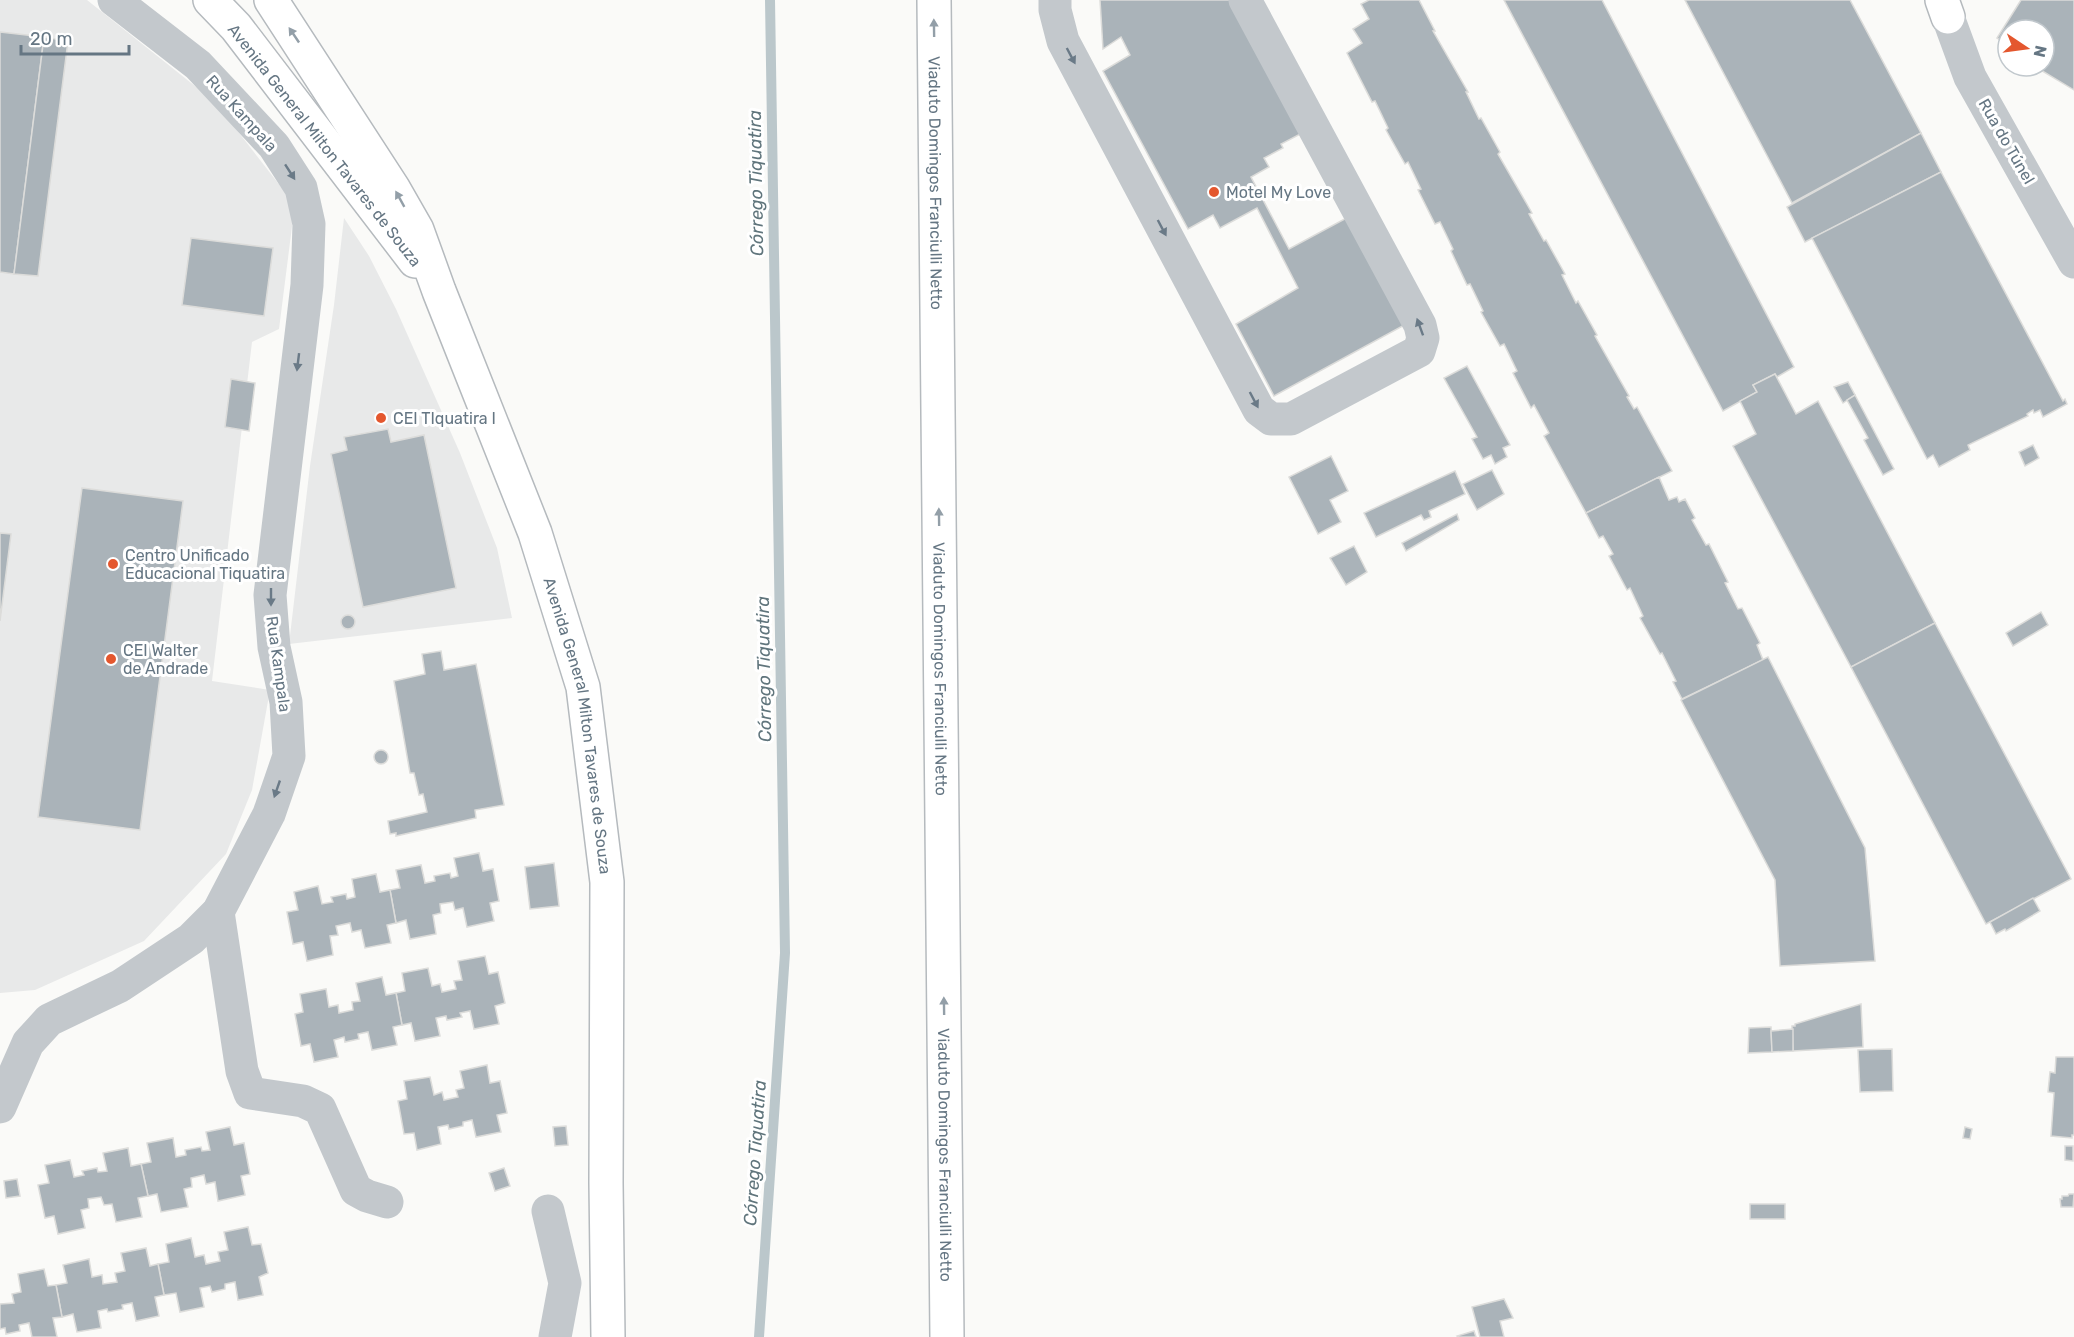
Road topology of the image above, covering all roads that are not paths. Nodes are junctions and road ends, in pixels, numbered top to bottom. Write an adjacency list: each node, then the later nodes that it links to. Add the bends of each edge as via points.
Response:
1 (114, 0): 10 (street, Rua Kampala, one-way to 10, via 198,65 273,146 301,188 309,224 307,285 270,595 274,647 286,702 289,756 269,813)
2 (210, 0): 9 (main road, Avenida General Milton Tavares de Souza, via 236,27)
3 (271, 0): 9 (main road, Avenida General Milton Tavares de Souza, one-way to 3, via 417,230 393,188)
4 (934, 0): 16 (main road, Viaduto Domingos Franciulli Netto, one-way to 4)
5 (1055, 0): 6 (street, one-way to 6, via 1063,41 1259,410 1271,419 1290,419 1419,351 1423,338)
6 (1245, 0)
7 (1945, 6): 8 (street, Rua do Túnel, via 1970,77)
8 (2074, 262)
9 (438, 291): 15 (main road, Avenida General Milton Tavares de Souza, via 535,533 583,687 608,882)
10 (218, 912): 11 (street, Rua Kampala, via 191,939 120,986 50,1020 28,1043); 12 (street, via 242,1071 250,1093 303,1101 320,1108 356,1190)
11 (0, 1107)
12 (387, 1202)
13 (548, 1211): 14 (street, via 566,1283)
14 (555, 1337)
15 (608, 1337)
16 (947, 1337)

